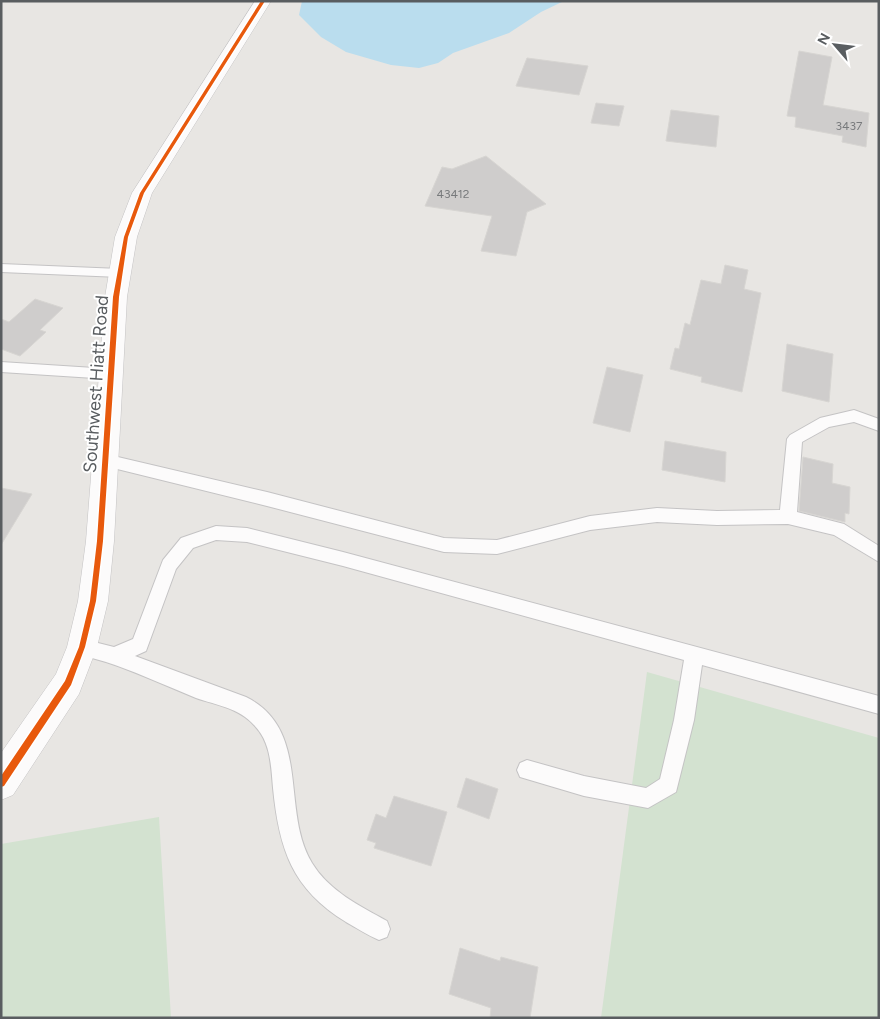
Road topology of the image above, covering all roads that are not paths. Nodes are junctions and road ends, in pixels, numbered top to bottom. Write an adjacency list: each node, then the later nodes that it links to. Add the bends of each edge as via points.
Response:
1 (263, 1): 3 (street, Southwest Hiatt Road, via 142,193 126,236)
2 (1, 268): 3 (lane)
3 (120, 273): 5 (street, Southwest Hiatt Road)
4 (1, 367): 5 (lane)
5 (110, 374): 7 (street, Southwest Hiatt Road)
6 (879, 425): 8 (lane, via 854,416 825,422 795,439)
7 (105, 460): 8 (lane, via 444,545 497,547 590,522 657,515); 10 (street, Southwest Hiatt Road, via 93,601)
8 (788, 517): 9 (lane, via 838,529)
9 (879, 555)
10 (82, 647): 12 (lane); 15 (street, Southwest Hiatt Road, via 68,683)
11 (694, 655): 12 (lane, via 342,559 247,535 216,533 187,543 169,565 140,645); 13 (lane); 14 (lane, via 670,785 648,798 584,786)
12 (114, 656): 16 (lane, via 234,700 261,717 272,733 281,763 293,844 306,872 335,903)
13 (879, 705)
14 (527, 770)
15 (1, 783)
16 (379, 929)

